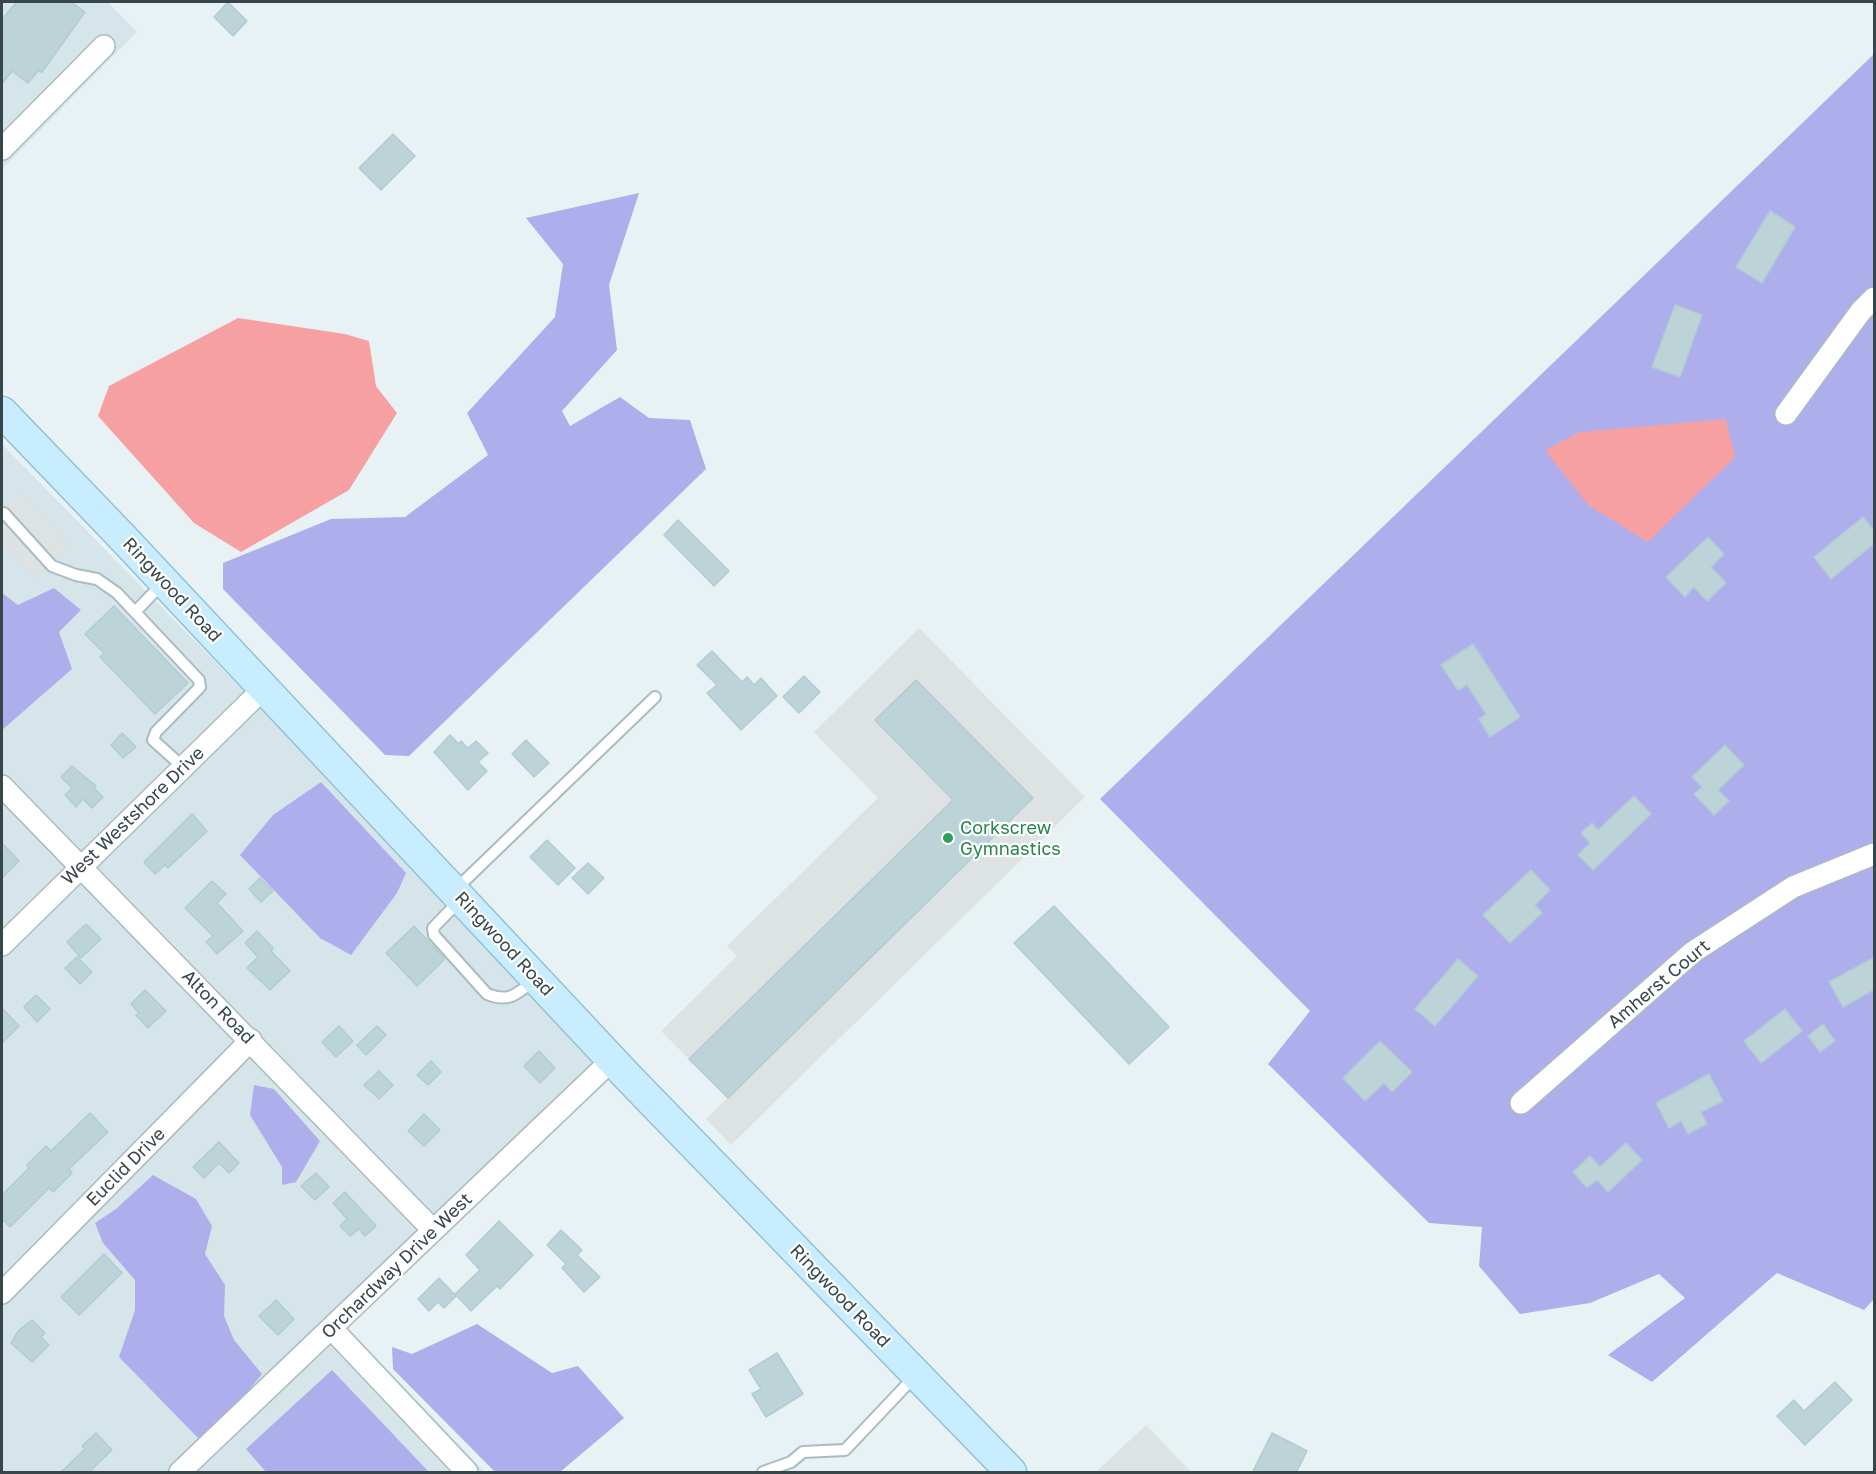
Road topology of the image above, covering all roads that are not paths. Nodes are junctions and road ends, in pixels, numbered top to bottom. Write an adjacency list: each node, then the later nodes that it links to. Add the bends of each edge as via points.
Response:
1 (104, 46): 2 (street)
2 (2, 149)
3 (1875, 298): 5 (street, via 1861,311)
4 (2, 412): 7 (street, Ringwood Road)
5 (1786, 414)
6 (4, 513): 8 (lane, via 52,566 97,579)
7 (165, 582): 8 (lane); 9 (street, Ringwood Road)
8 (135, 612): 11 (lane, via 199,680 200,687 156,732 153,740)
9 (264, 688): 11 (street, West Westshore Drive); 15 (street, Ringwood Road)
10 (655, 697): 15 (lane)
11 (183, 767): 14 (street, West Westshore Drive)
12 (2, 786): 14 (street, Alton Road)
13 (1875, 854): 20 (street, Amherst Court, via 1792,887 1693,952)
14 (80, 866): 16 (street, West Westshore Drive); 18 (street, Alton Road)
15 (458, 895): 17 (street, Ringwood Road); 17 (lane, via 433,928 434,935 487,994 510,999)
16 (2, 945)
17 (537, 979): 19 (street, Ringwood Road)
18 (251, 1040): 21 (street, Alton Road); 22 (street, Euclid Drive)
19 (613, 1059): 21 (street, Orchardway Drive West); 24 (street, Ringwood Road)
20 (1521, 1103)
21 (433, 1230): 23 (street, Orchardway Drive West)
22 (2, 1293)
23 (332, 1329): 25 (street, Orchardway Drive West); 26 (street)
24 (916, 1375): 27 (lane, via 845,1450 803,1452); 28 (street, Ringwood Road)
25 (180, 1473)
26 (468, 1473)
27 (763, 1473)
28 (1011, 1473)

